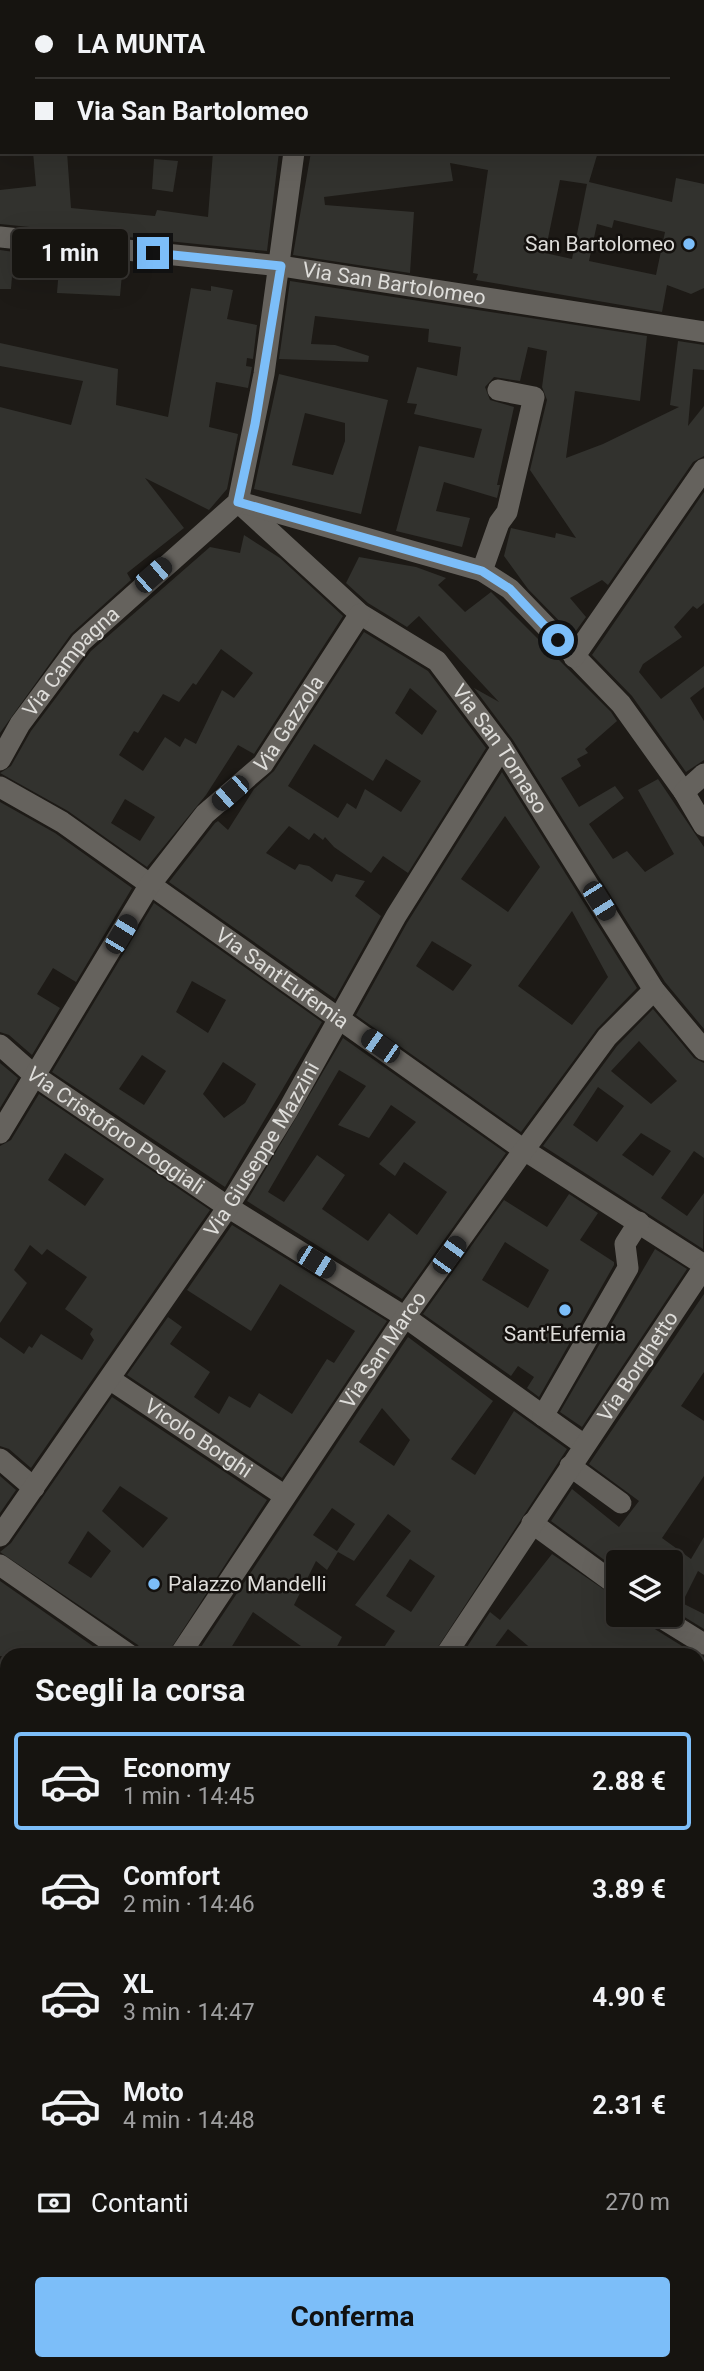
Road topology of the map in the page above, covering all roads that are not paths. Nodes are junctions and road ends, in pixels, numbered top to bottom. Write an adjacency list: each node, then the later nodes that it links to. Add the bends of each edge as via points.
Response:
1 (294, 154): 3 (street)
2 (0, 237): 3 (street, Via San Bartolomeo)
3 (281, 266): 4 (street, Via San Bartolomeo); 7 (street)
4 (704, 332)
5 (498, 390): 8 (street, via 534,397 507,512)
6 (704, 469): 10 (street)
7 (238, 502): 8 (street); 9 (street, Via San Tomaso); 12 (street, Via Campagna, via 81,642 20,724)
8 (482, 571): 10 (street, via 510,589)
9 (360, 614): 11 (street, Via San Tomaso, via 437,661); 17 (street, Via Gazzola, via 263,764 205,814)
10 (574, 657): 15 (street, via 621,704)
11 (502, 747): 18 (street, Via San Tomaso); 19 (street, Via Giuseppe Mazzini)
12 (0, 760)
13 (704, 774): 15 (street)
14 (0, 787): 17 (street, Via Sant'Eufemia, via 62,822)
15 (684, 792): 16 (street)
16 (704, 826)
17 (149, 886): 19 (street, Via Sant'Eufemia); 22 (street, Via Gazzola)
18 (654, 990): 21 (street, Via San Tomaso); 24 (street, Via San Marco, via 607,1037)
19 (339, 1017): 24 (street, Via Sant'Eufemia); 25 (street, Via Giuseppe Mazzini)
20 (0, 1045): 22 (street, Via Cristoforo Poggiali)
21 (704, 1050)
22 (35, 1076): 23 (street, Via Gazzola); 25 (street, Via Cristoforo Poggiali)
23 (0, 1133)
24 (524, 1150): 26 (street, Via Sant'Eufemia); 28 (street, Via San Marco)
25 (228, 1207): 28 (street, Via Cristoforo Poggiali); 29 (street, Via Giuseppe Mazzini)
26 (639, 1222): 27 (street, Via Sant'Eufemia); 30 (street, via 625,1244 628,1268)
27 (704, 1266): 31 (street, Via Borghetto)
28 (405, 1317): 30 (street, Via Cristoforo Poggiali); 35 (street, Via San Marco)
29 (111, 1380): 34 (street, Via Giuseppe Mazzini); 35 (street, Vicolo Borghi)
30 (543, 1416): 31 (street, Via Cristoforo Poggiali)
31 (584, 1445): 33 (street, Via Borghetto)
32 (0, 1459): 34 (street)
33 (570, 1466): 36 (street); 37 (street, Via Borghetto)
34 (34, 1488): 38 (street, Via Giuseppe Mazzini)
35 (285, 1496): 44 (street, Via San Marco)
36 (621, 1503)
37 (532, 1523): 40 (street); 45 (street, Via Borghetto)
38 (0, 1536)
39 (0, 1565): 43 (street)
40 (606, 1577)
41 (676, 1627): 42 (street)
42 (704, 1644)
43 (119, 1648)
44 (184, 1648)
45 (450, 1648)

